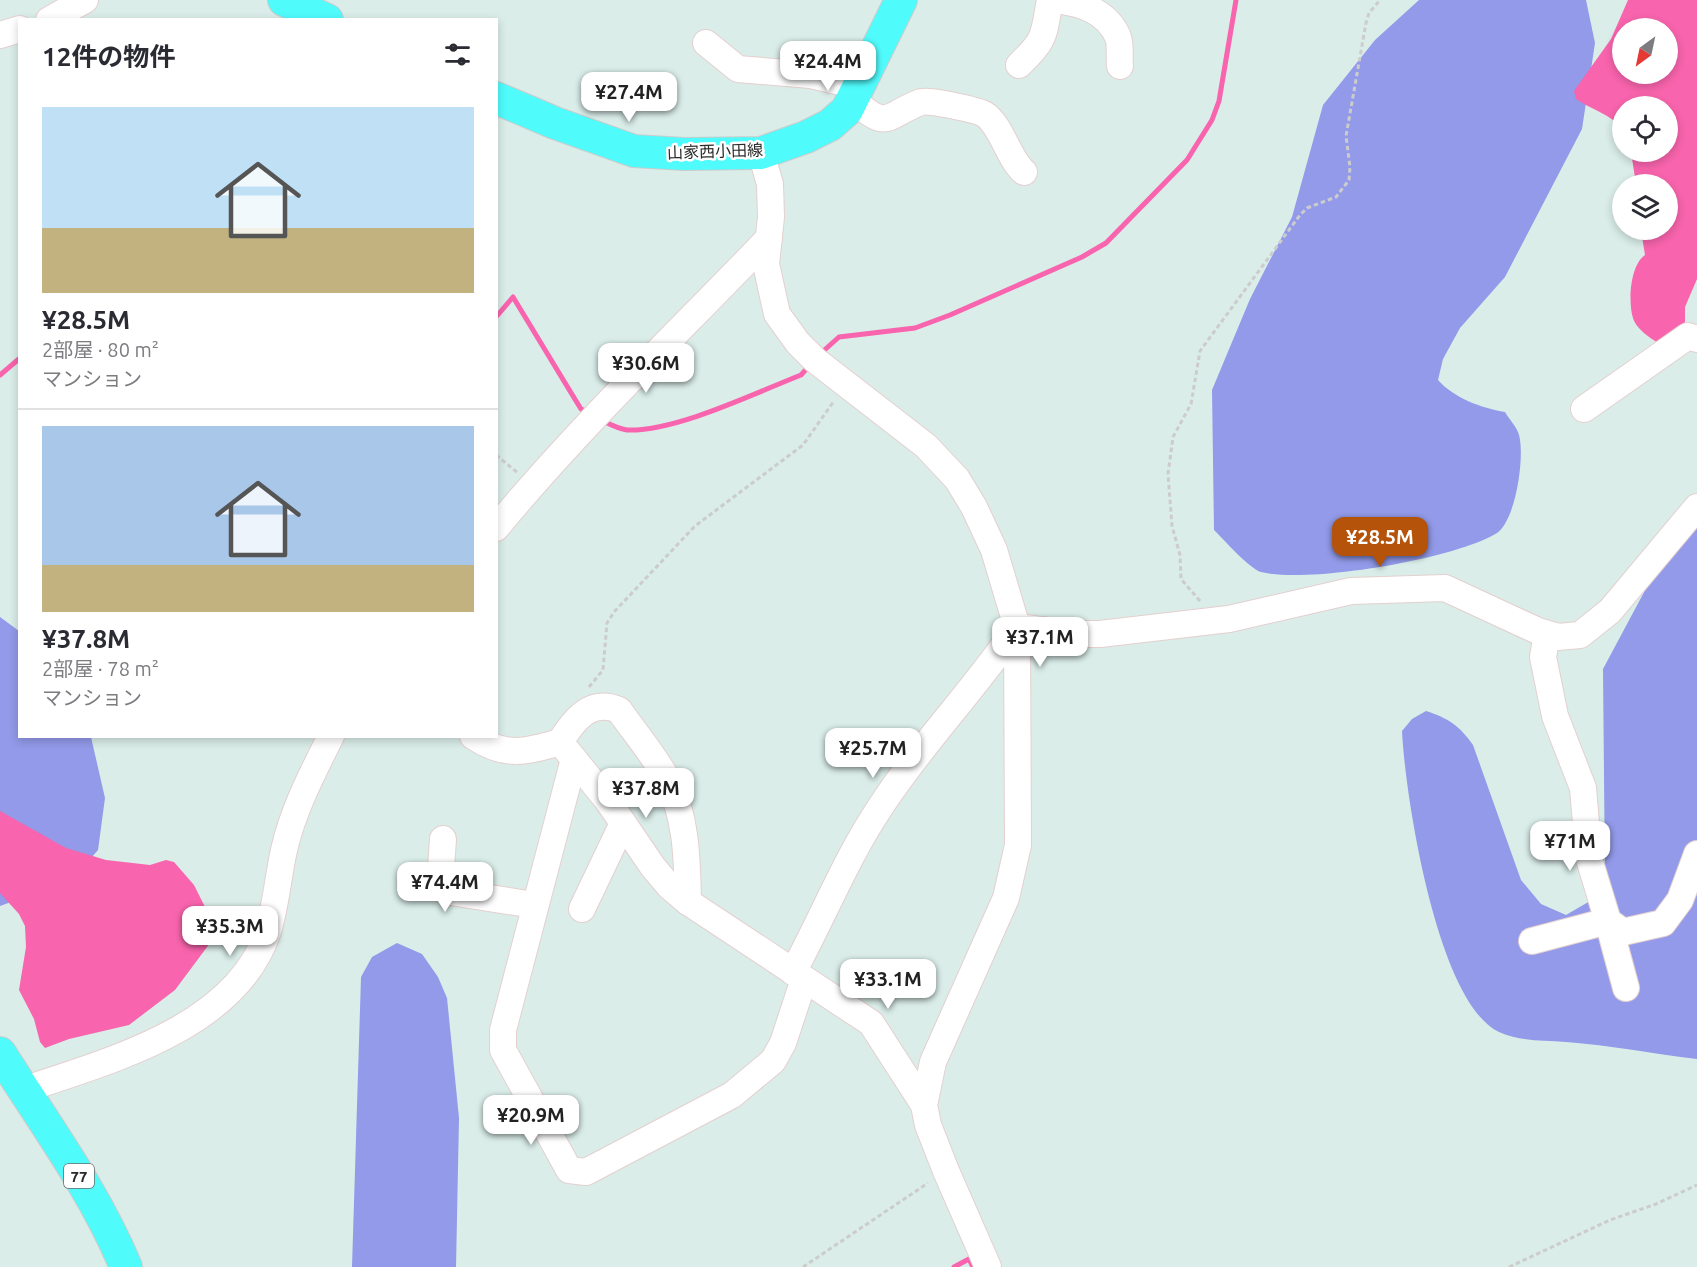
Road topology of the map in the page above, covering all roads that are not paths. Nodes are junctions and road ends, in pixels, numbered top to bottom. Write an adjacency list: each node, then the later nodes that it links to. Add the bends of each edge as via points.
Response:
1 (86, 0): 6 (street)
2 (284, 0): 7 (main road)
3 (901, 0): 13 (main road, 山家西小田線)
4 (1050, 0): 11 (street, via 1044,35)
5 (1056, 0): 12 (street, via 1080,3 1098,12 1118,38)
6 (53, 18)
7 (323, 18)
8 (18, 30): 9 (street)
9 (0, 35)
10 (706, 43): 13 (street, via 738,69 811,75)
11 (1019, 65)
12 (1120, 66)
13 (855, 92): 15 (main road, 山家西小田線, via 847,110 830,125); 16 (street, via 871,115 891,119 922,100 984,114)
14 (498, 99): 15 (main road, 山家西小田線, via 634,151)
15 (761, 153): 17 (street, via 770,184)
16 (1024, 172)
17 (769, 238): 21 (street, via 614,396); 22 (street, via 768,280 777,314 798,343 926,446 957,479 993,550)
18 (1697, 339): 19 (street, via 1688,336)
19 (1584, 409)
20 (1697, 507): 23 (street, via 1611,611 1580,635)
21 (498, 526)
22 (1017, 627): 23 (street, via 1100,634 1217,620 1351,591 1445,588); 35 (street, via 880,808 848,862); 38 (street, via 1018,845 1005,898 933,1062)
23 (1547, 634): 33 (street, via 1543,657 1555,716 1583,788 1589,859)
24 (330, 738): 37 (street, via 301,797 267,932 236,986 217,1003 152,1043)
25 (476, 738): 26 (street, via 508,752)
26 (567, 751): 27 (street); 30 (street, via 568,730 590,708 609,706 619,710 657,763 677,805 687,853); 31 (street)
27 (623, 823): 30 (street, via 653,867); 32 (street)
28 (442, 838): 31 (street, via 440,882 451,892)
29 (1697, 854): 33 (street, via 1680,900 1663,923 1623,932)
30 (688, 902): 35 (street)
31 (534, 905): 35 (street, via 503,1030 503,1050 569,1170 578,1173 732,1095 773,1061 783,1043)
32 (582, 909)
33 (1608, 921): 34 (street); 36 (street)
34 (1532, 941)
35 (798, 976): 38 (street, via 871,1023)
36 (1626, 988)
37 (9, 1076): 39 (main road, 77, via 80,1176)
38 (924, 1105): 40 (street, via 928,1125)
39 (126, 1267)
40 (987, 1267)

